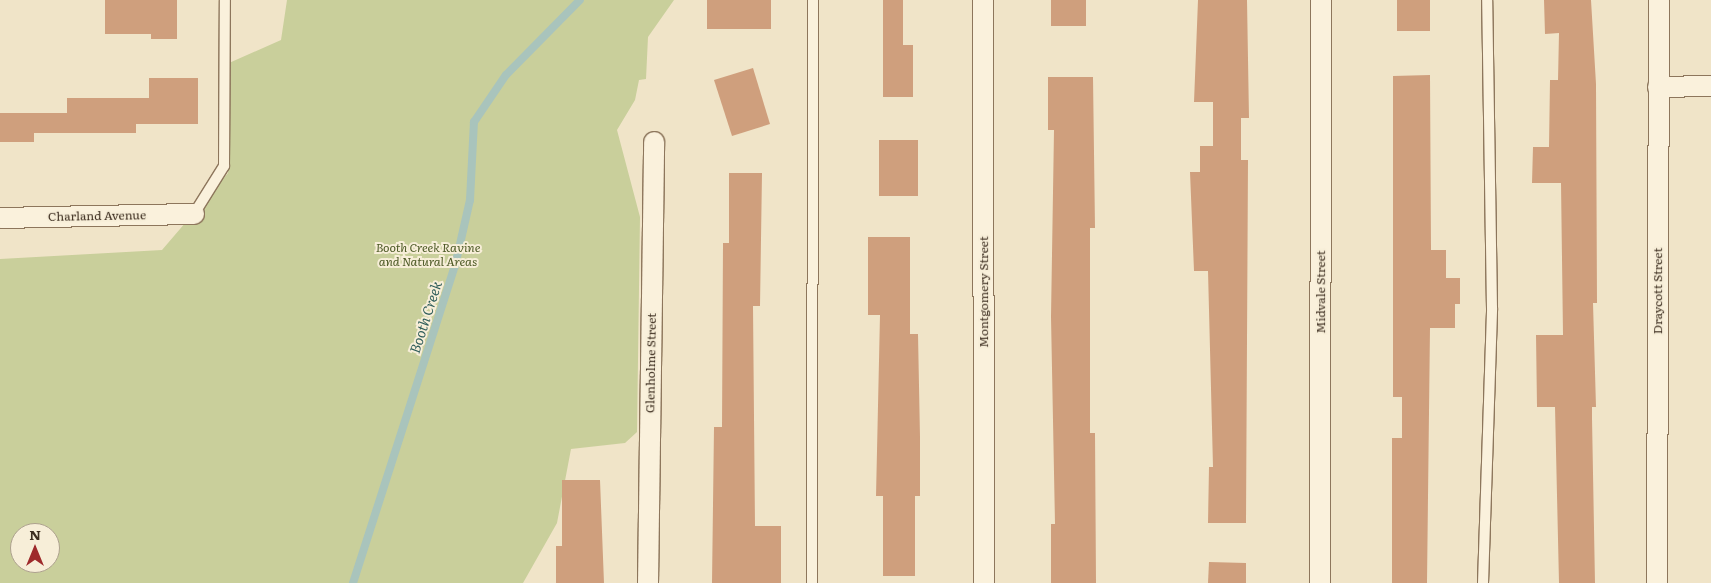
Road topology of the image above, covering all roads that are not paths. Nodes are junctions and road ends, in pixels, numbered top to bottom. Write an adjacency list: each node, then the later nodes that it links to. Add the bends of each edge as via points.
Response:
1 (225, 0): 10 (lane, via 224,166)
2 (813, 0): 13 (lane)
3 (984, 0): 14 (street, Montgomery Street)
4 (1321, 0): 15 (street, Midvale Street)
5 (1487, 0): 16 (lane, via 1492,308)
6 (1659, 0): 8 (street, Draycott Street)
7 (1711, 86): 8 (street)
8 (1658, 87): 17 (street, Draycott Street)
9 (654, 142): 12 (street, Glenholme Street)
10 (194, 214): 11 (street, Charland Avenue)
11 (0, 218)
12 (648, 583)
13 (812, 583)
14 (984, 583)
15 (1320, 583)
16 (1483, 583)
17 (1657, 583)

